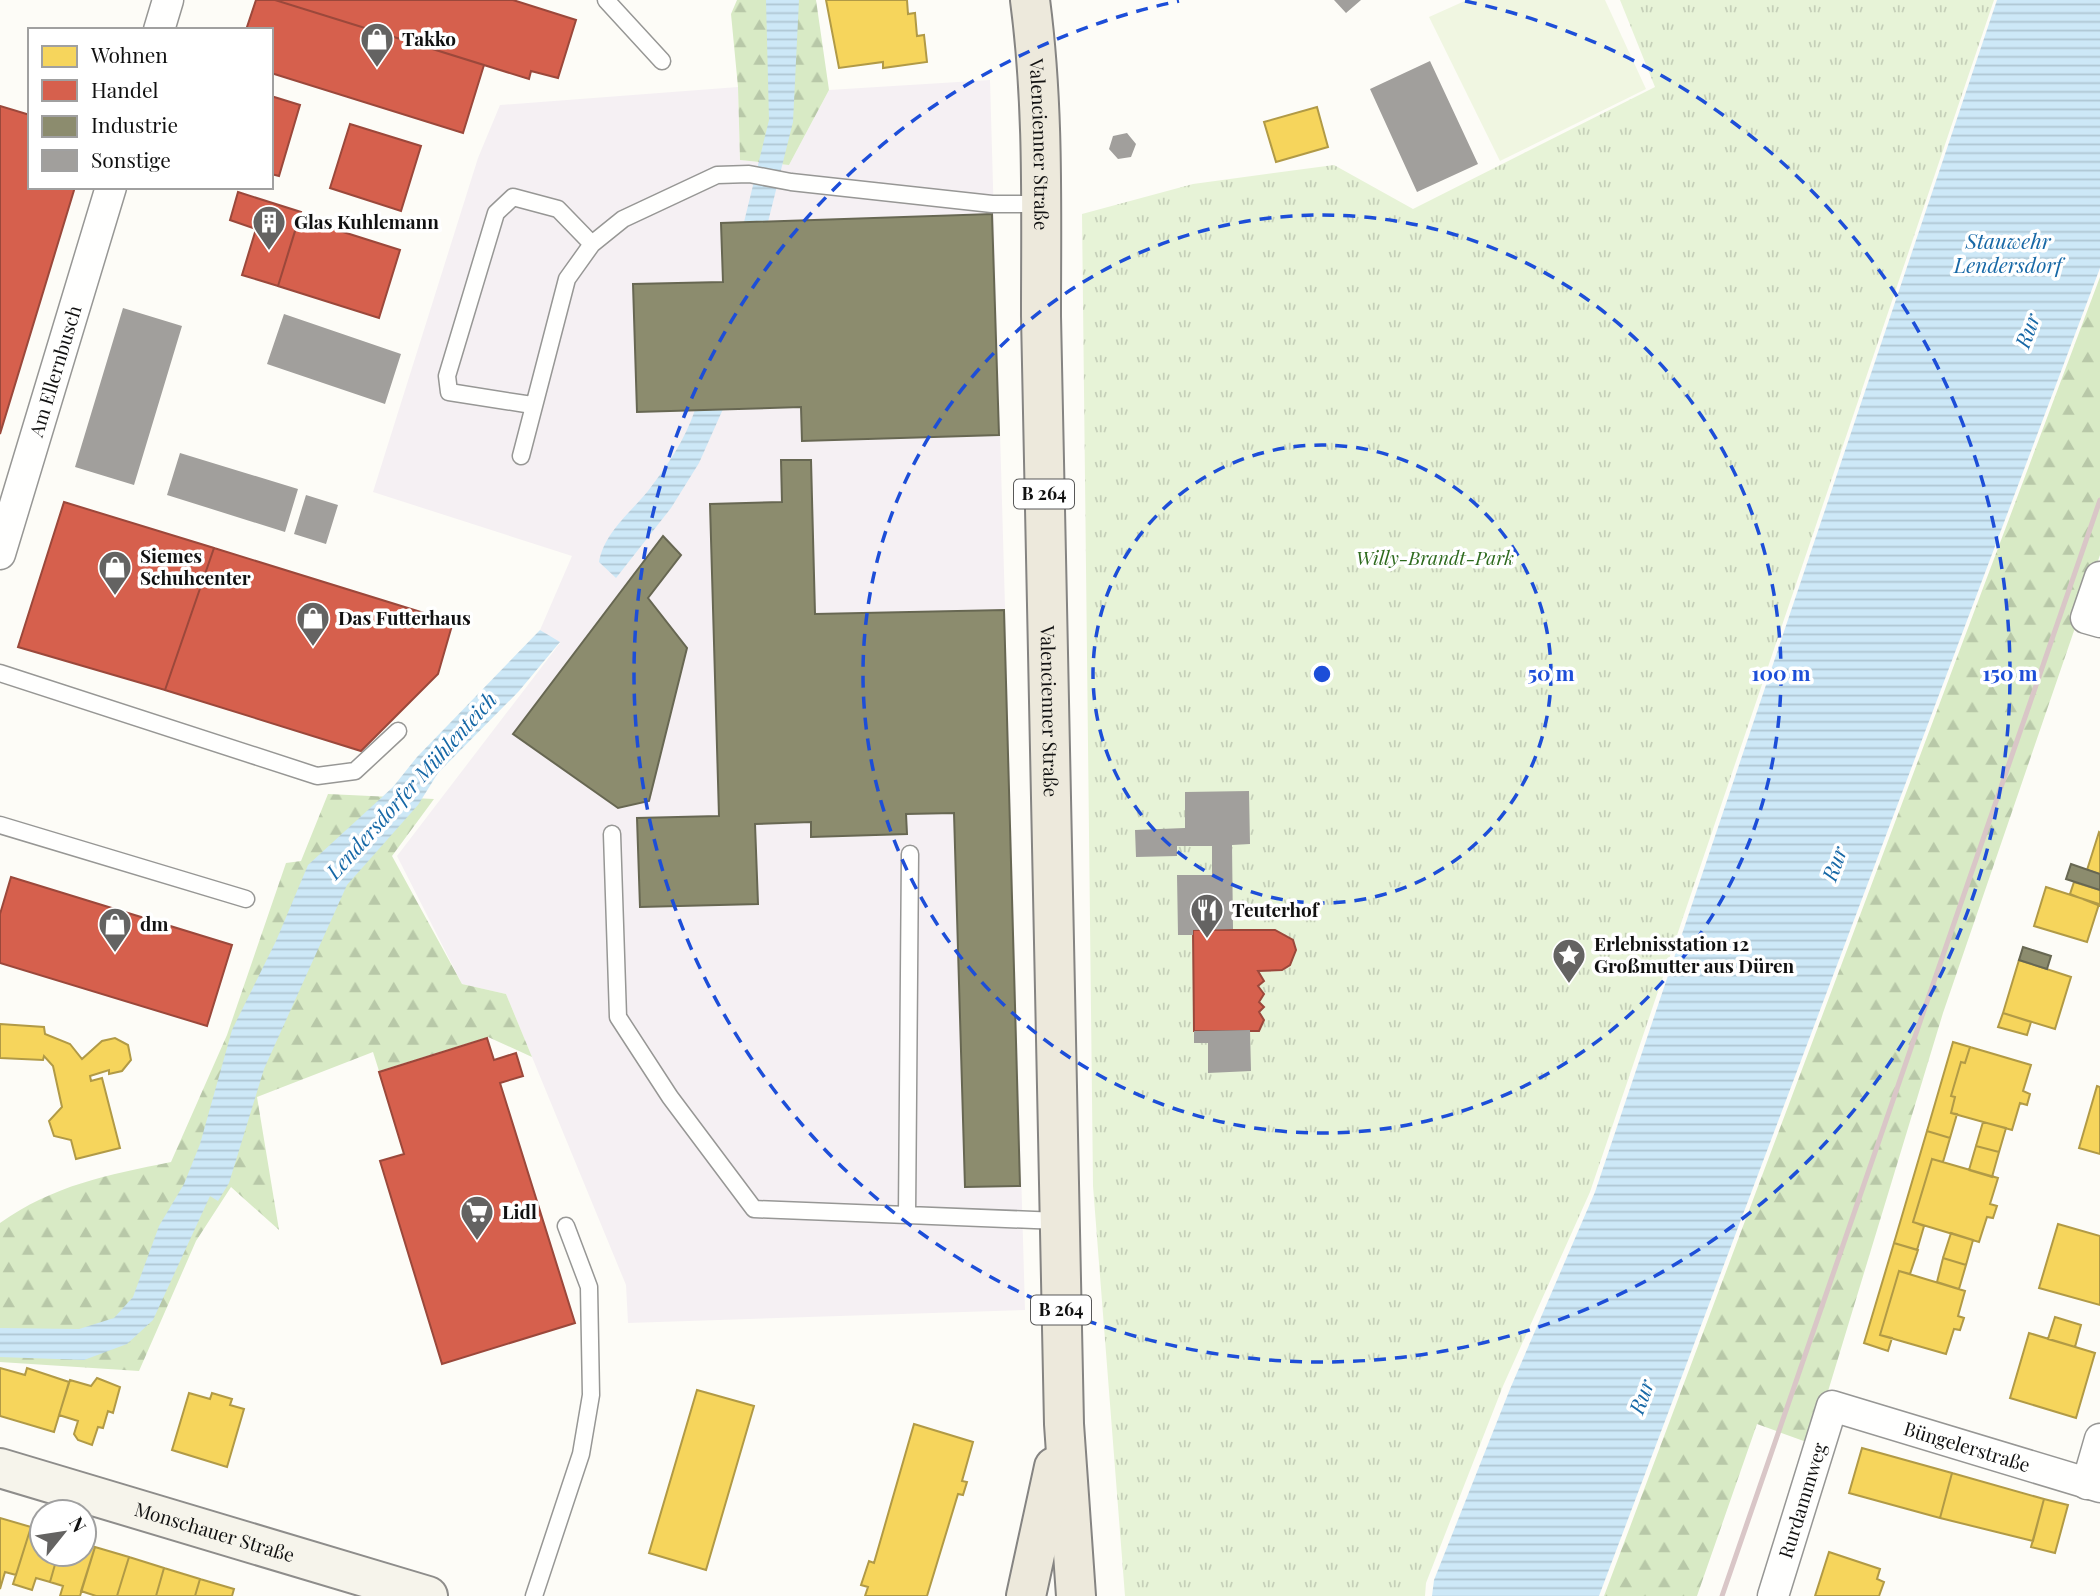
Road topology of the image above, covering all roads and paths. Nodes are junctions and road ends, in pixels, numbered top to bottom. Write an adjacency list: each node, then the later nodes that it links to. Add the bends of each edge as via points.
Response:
1 (606, 0): 3 (lane)
2 (1030, 0): 5 (main road, Valencienner Straße / B 264, via 1037,53)
3 (662, 61)
4 (110, 189): 9 (street, Am Ellernbusch)
5 (1041, 204): 6 (lane, via 992,204 749,174 717,175 624,219); 19 (main road, Valencienner Straße / B 264)
6 (592, 244): 7 (lane, via 567,279); 7 (lane, via 558,209 513,197 496,213 447,376 449,392)
7 (532, 405): 8 (lane)
8 (521, 456)
9 (0, 554)
10 (2100, 577): 11 (street)
11 (2093, 620)
12 (6, 675): 13 (lane, via 317,776 355,771)
13 (398, 731)
14 (0, 825): 17 (lane)
15 (612, 834): 18 (lane, via 618,1017 670,1097 754,1209)
16 (910, 854): 18 (lane)
17 (246, 899)
18 (907, 1215): 19 (lane)
19 (1059, 1221): 22 (main road, Valencienner Straße / B 264)
20 (566, 1226): 27 (lane, via 589,1287 591,1395 581,1454)
21 (1832, 1406): 25 (street, Büngelerstraße); 30 (street, Rurdammweg)
22 (1064, 1424): 28 (main road, Valencienner Straße / B 264); 29 (main road, Valencienner Straße / B 264)
23 (2100, 1439): 25 (street)
24 (0, 1468): 26 (street, Monschauer Straße)
25 (2094, 1485)
26 (428, 1596)
27 (534, 1596)
28 (1027, 1596)
29 (1076, 1596)
30 (1773, 1596)

